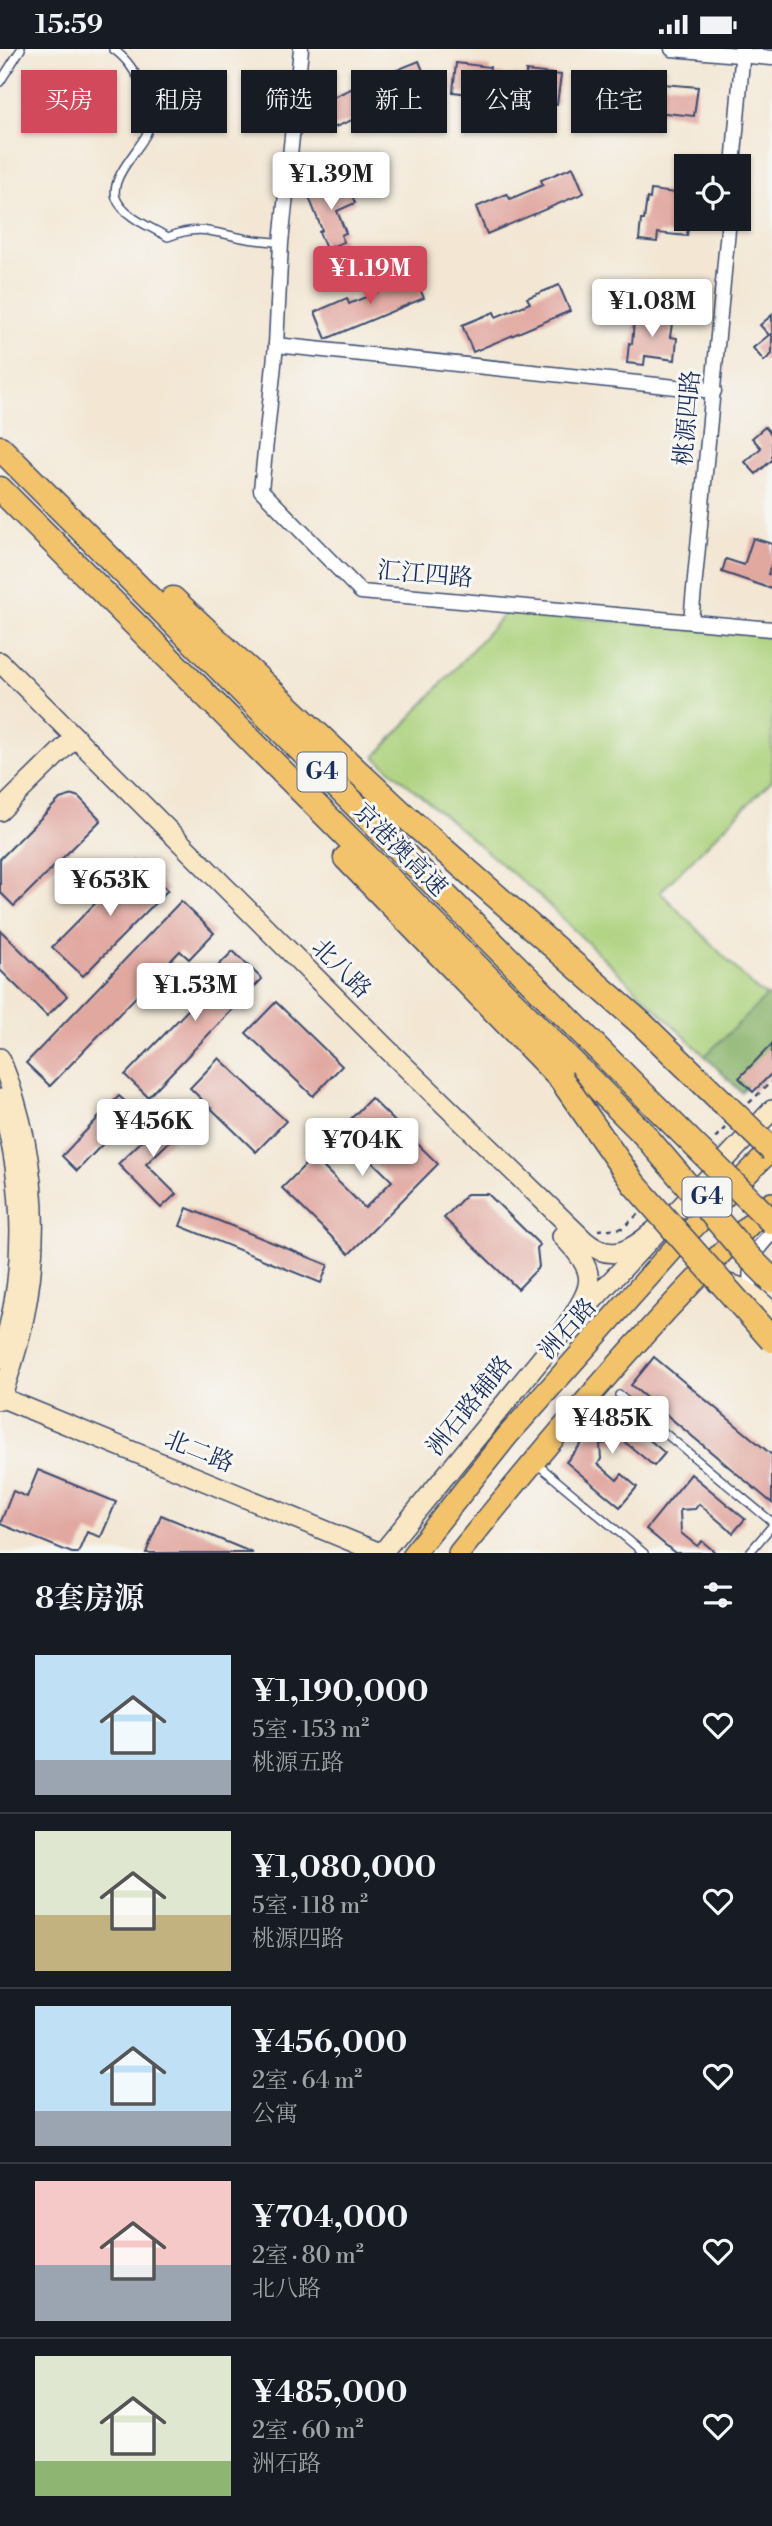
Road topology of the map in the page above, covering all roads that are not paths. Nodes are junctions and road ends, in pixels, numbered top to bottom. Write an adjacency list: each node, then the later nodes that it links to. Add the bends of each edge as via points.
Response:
1 (21, 49): 7 (lane)
2 (113, 49): 10 (lane, via 137,73 149,119 147,133 116,188 119,204 168,237 202,229)
3 (301, 49): 10 (street)
4 (672, 49): 5 (street)
5 (743, 52): 6 (street); 8 (street)
6 (772, 58)
7 (0, 82)
8 (734, 154)
9 (728, 231): 12 (street, 桃源四路)
10 (281, 243): 11 (street)
11 (276, 345): 12 (street); 16 (street, 汇江四路, via 261,490 361,592)
12 (714, 391): 16 (street, 桃源四路)
13 (0, 438): 27 (highway, bridge, via 406,817 642,1024)
14 (0, 448): 29 (highway, 京港澳高速 / G4, bridge)
15 (0, 489): 20 (highway, 京港澳高速 / G4)
16 (691, 621): 17 (street, 汇江四路)
17 (772, 629)
18 (0, 662): 21 (street, 北八路)
19 (0, 679): 21 (street, 北八路)
20 (205, 692): 26 (highway, 京港澳高速 / G4); 38 (highway, bridge, via 268,778 561,1079 634,1184)
21 (70, 741): 22 (street); 30 (street, 北八路, via 594,1249 615,1254 624,1251); 37 (street, 北八路, via 376,1056 575,1249 590,1276 583,1299)
22 (0, 811)
23 (0, 1058): 41 (street, via 20,1118 35,1205 26,1307 16,1355)
24 (0, 1099): 39 (street, via 21,1206 15,1292)
25 (772, 1110): 30 (street, 洲石路辅路)
26 (642, 1132): 33 (highway, 京港澳高速 / G4, bridge); 34 (highway, bridge, via 746,1254)
27 (772, 1150): 46 (main road, 洲石路, via 684,1237 536,1404)
28 (772, 1203): 32 (main road)
29 (772, 1221): 32 (street)
30 (665, 1222): 37 (street, 洲石路辅路)
31 (772, 1233): 34 (street, via 754,1253 750,1267)
32 (712, 1260): 35 (main road)
33 (772, 1262)
34 (761, 1285): 35 (street, via 708,1283); 36 (street)
35 (684, 1293): 42 (main road)
36 (772, 1312)
37 (564, 1331): 45 (street, 洲石路辅路)
38 (772, 1340)
39 (0, 1358)
40 (619, 1395): 43 (lane)
41 (0, 1398): 45 (street, 北二路)
42 (534, 1461): 44 (main road); 49 (lane)
43 (772, 1524): 50 (lane)
44 (479, 1528): 47 (main road); 48 (street)
45 (381, 1553)
46 (414, 1553)
47 (458, 1553)
48 (467, 1553)
49 (644, 1553)
50 (750, 1553)

